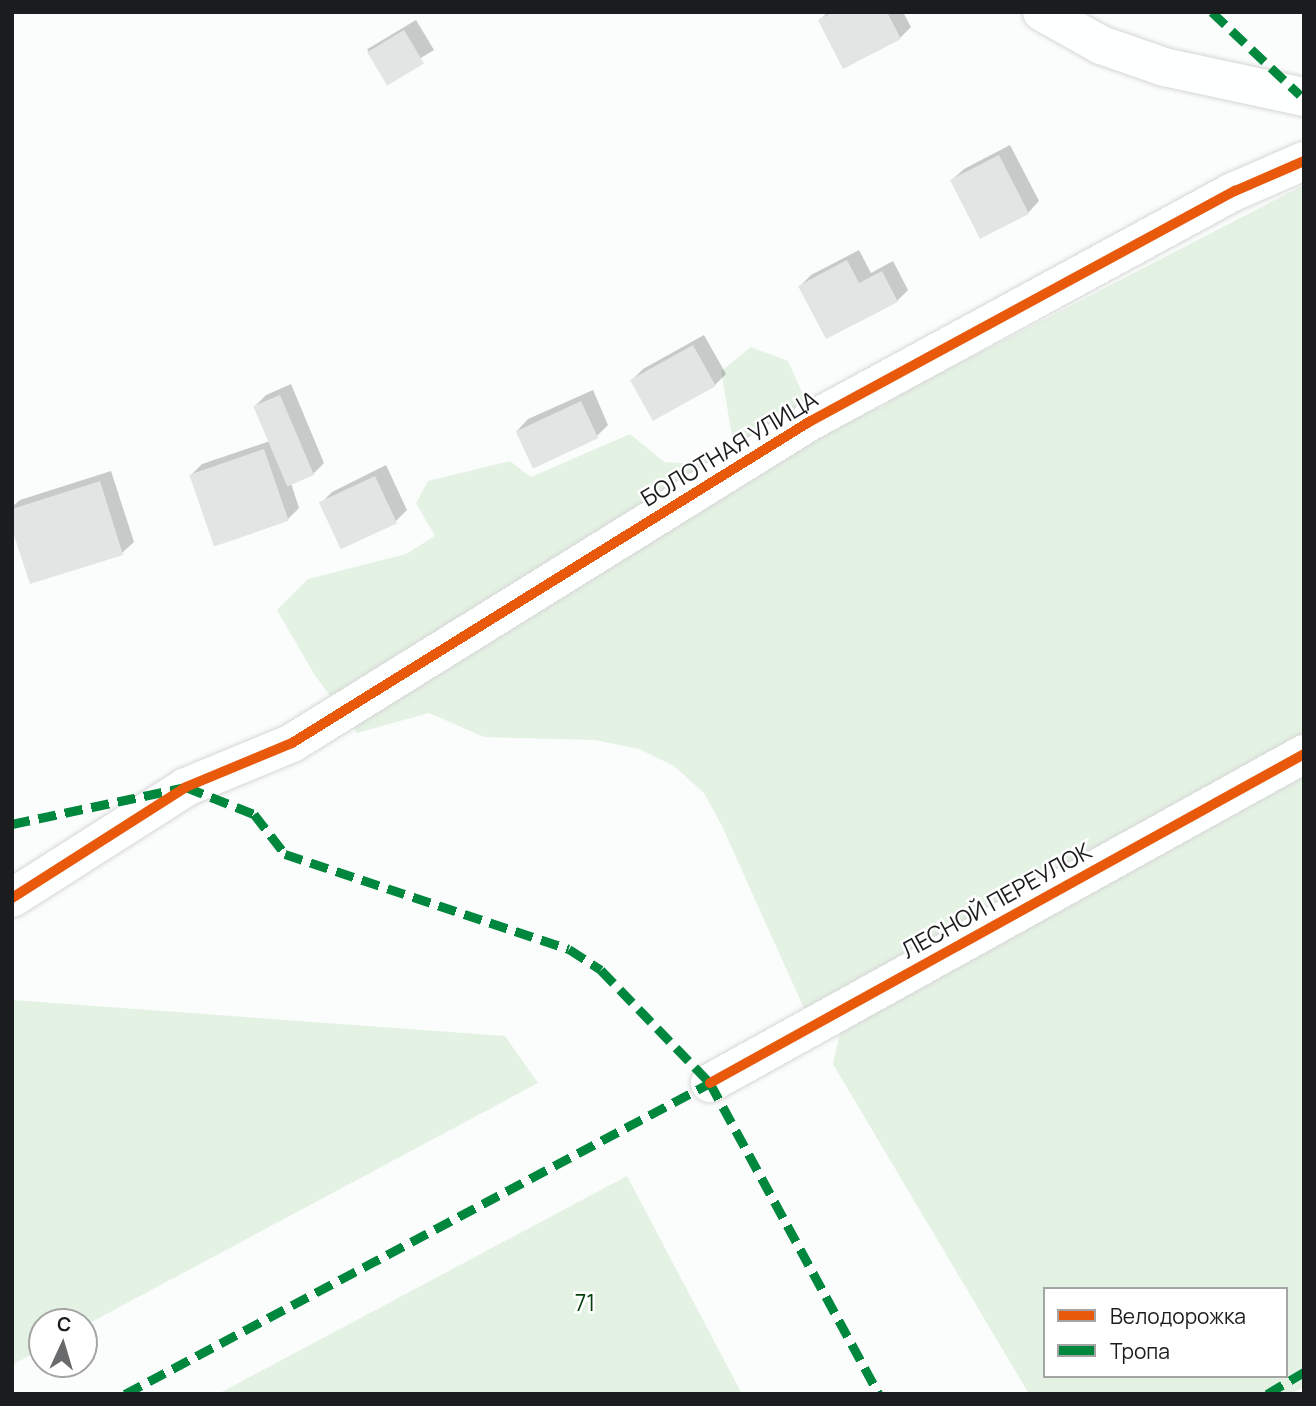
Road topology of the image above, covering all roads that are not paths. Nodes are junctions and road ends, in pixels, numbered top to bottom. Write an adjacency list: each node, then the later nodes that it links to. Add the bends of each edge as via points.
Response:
1 (1042, 12): 2 (street, via 1101,45 1164,67)
2 (1304, 97)
3 (1304, 161): 5 (street, БОЛОТНАЯ УЛИЦА, via 1235,191 808,422 292,743 186,787)
4 (1304, 754): 6 (street, ЛЕСНОЙ ПЕРЕУЛОК)
5 (12, 898)
6 (709, 1083)

